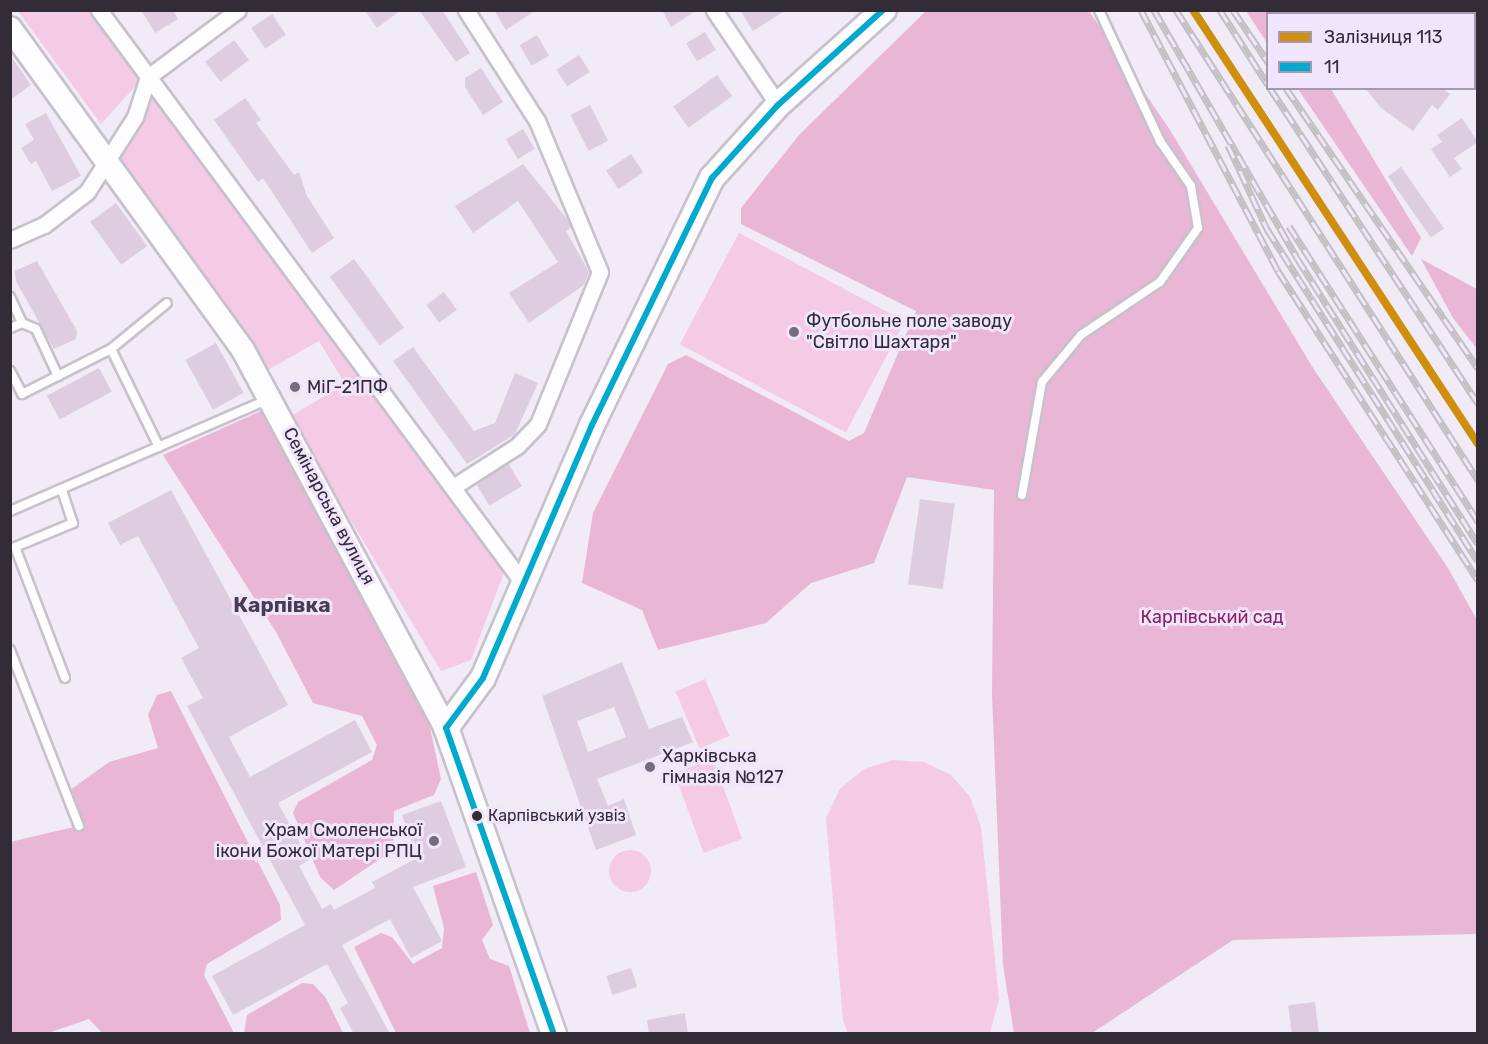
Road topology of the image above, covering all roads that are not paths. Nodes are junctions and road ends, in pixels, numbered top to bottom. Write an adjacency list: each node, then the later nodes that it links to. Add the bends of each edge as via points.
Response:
1 (99, 10): 8 (street)
2 (238, 10): 8 (street)
3 (466, 10): 21 (street, via 537,121 600,272 538,424 517,446)
4 (714, 10): 9 (street)
5 (884, 10): 9 (main road)
6 (1099, 10): 23 (lane, via 1160,141 1191,186 1198,228 1160,282 1081,335 1042,382)
7 (10, 28): 10 (main road, Семінарська вулиця)
8 (148, 77): 10 (street, via 145,95); 21 (street)
9 (778, 105): 25 (main road, via 712,178 690,215)
10 (108, 162): 11 (street, via 73,203 44,225); 19 (main road, Семінарська вулиця)
11 (10, 240)
12 (10, 297): 14 (lane)
13 (167, 303): 16 (lane)
14 (22, 323): 15 (lane); 18 (lane, via 36,330)
15 (10, 328)
16 (111, 349): 18 (lane); 20 (lane)
17 (10, 371): 18 (lane, via 22,394)
18 (58, 376)
19 (271, 398): 20 (lane); 28 (main road, Семінарська вулиця)
20 (159, 447): 22 (lane)
21 (453, 488): 25 (street)
22 (62, 490): 24 (lane); 27 (lane, via 73,523 15,547)
23 (1023, 495)
24 (10, 511)
25 (523, 583): 28 (main road, via 483,678)
26 (10, 650): 29 (lane)
27 (65, 678)
28 (446, 728): 30 (main road, Семінарська вулиця)
29 (79, 826)
30 (554, 1034)

